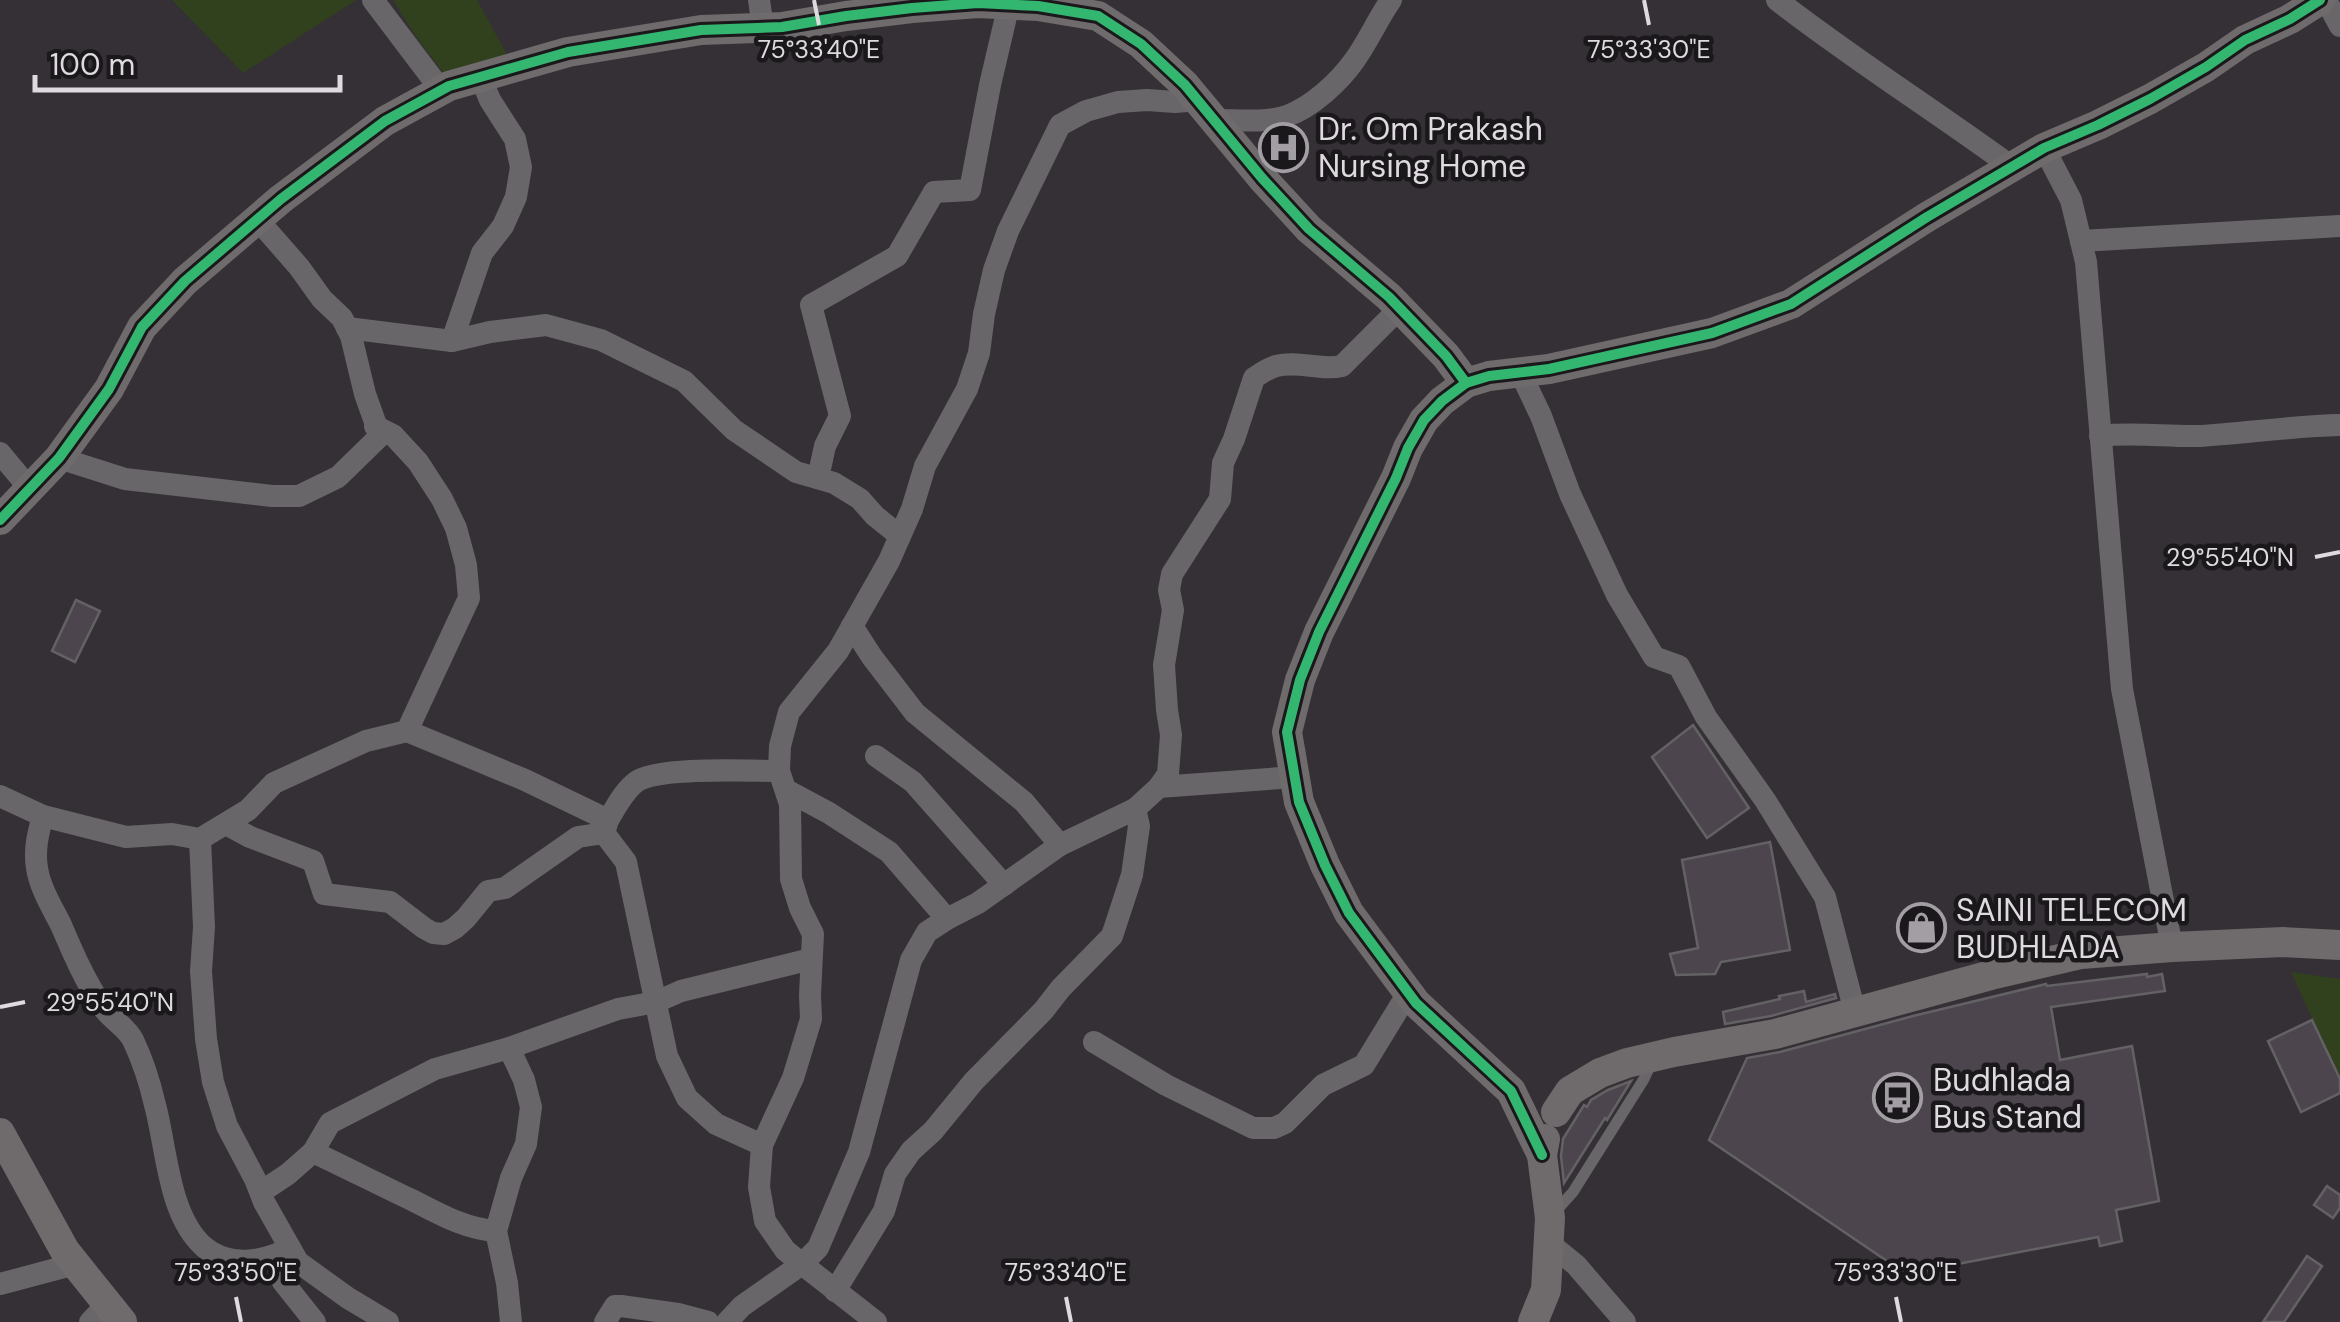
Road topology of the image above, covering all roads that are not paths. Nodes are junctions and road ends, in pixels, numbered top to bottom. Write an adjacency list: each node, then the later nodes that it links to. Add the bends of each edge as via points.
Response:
1 (374, 0): 9 (street)
2 (1391, 0): 10 (street, via 1354,62 1307,106 1286,116)
3 (1777, 0): 12 (street)
4 (2323, 0): 7 (street); 11 (street, via 2150,99)
5 (1009, 4): 6 (street, via 912,8 782,28); 10 (street, via 1098,16 1142,44); 26 (street, via 970,190 934,192 897,256 811,305 840,416 824,446)
6 (760, 14): 8 (street)
7 (2340, 26)
8 (480, 76): 9 (street); 18 (street, via 515,139 521,167 516,197 482,253)
9 (441, 90): 13 (street, via 385,120)
10 (1207, 110): 16 (street, via 1309,229); 29 (street, via 1175,102 1118,102 1060,126 1008,232 967,390 925,466)
11 (2044, 148): 12 (street); 15 (street, via 2071,200)
12 (2012, 167): 19 (street, via 1791,304 1712,333)
13 (257, 219): 17 (street); 25 (street, via 142,327 109,390)
14 (2340, 226): 15 (street)
15 (2081, 241): 23 (street)
16 (1400, 308): 20 (street); 35 (street, via 1342,366 1277,366 1254,378 1224,463 1220,500 1172,574 1164,666 1171,757)
17 (347, 328): 18 (street); 22 (street)
18 (452, 340): 26 (street, via 546,325 600,340 684,380 734,430 796,472)
19 (1520, 372): 20 (street); 50 (street, via 1617,594 1654,657 1679,666 1818,884)
20 (1466, 384): 33 (street, via 1424,420 1319,632 1287,732)
21 (2340, 425): 23 (street)
22 (375, 426): 25 (street, via 380,436 338,477 299,496 125,478); 31 (street, via 393,435 426,474 456,528 466,565 468,598)
23 (2100, 436): 46 (street, via 2122,689)
24 (0, 453): 27 (street)
25 (60, 458): 27 (street)
26 (818, 478): 29 (street, via 860,499)
27 (30, 489): 28 (street)
28 (0, 520)
29 (900, 536): 30 (street)
30 (852, 626): 34 (street, via 788,712); 42 (street, via 915,713 1024,802)
31 (407, 731): 39 (street, via 366,741 274,783); 40 (street, via 483,761)
32 (876, 756): 43 (street, via 913,782)
33 (1295, 777): 35 (street); 48 (street, via 1299,802 1349,912)
34 (782, 780): 40 (street, via 706,771 648,775 634,783); 44 (street, via 889,852); 47 (street, via 790,804 791,879 813,934)
35 (1159, 787): 37 (street)
36 (0, 796): 38 (street)
37 (1135, 808): 42 (street); 66 (street, via 1132,876 1112,936 911,1151)
38 (43, 816): 41 (street, via 126,837); 64 (street, via 37,870 90,988 131,1035 187,1226 223,1258)
39 (226, 824): 40 (street, via 313,860 324,894 390,902 424,928 444,934 488,891 505,888 578,837); 41 (street)
40 (606, 826): 49 (street, via 626,862)
41 (200, 839): 58 (street, via 201,971 211,1068 226,1126)
42 (1060, 845): 43 (street)
43 (1004, 884): 44 (street)
44 (948, 918): 63 (street, via 928,932 911,960 859,1152 818,1248)
45 (2340, 945): 46 (street)
46 (2172, 947): 50 (street, via 2081,954)
47 (811, 959): 49 (street); 56 (street, via 811,1019 803,1051)
48 (1408, 993): 51 (street, via 1364,1066 1322,1085 1274,1128 1253,1128); 54 (street)
49 (656, 1002): 52 (street); 56 (street, via 667,1056 687,1098 716,1124)
50 (1855, 1012): 53 (street)
51 (1094, 1042)
52 (509, 1048): 57 (street, via 435,1068 345,1115 330,1123); 60 (street, via 531,1107 526,1144)
53 (1655, 1056): 54 (street, via 1600,1073); 59 (lane)
54 (1542, 1113): 59 (street)
55 (0, 1132): 62 (street)
56 (762, 1145): 63 (street, via 765,1221)
57 (313, 1152): 58 (street); 60 (street, via 448,1219)
58 (261, 1192): 61 (street)
59 (1550, 1230): 75 (street, via 1546,1290); 76 (street)
60 (496, 1232): 70 (street)
61 (290, 1248): 64 (street); 64 (street); 69 (street, via 322,1281)
62 (76, 1264): 65 (street); 67 (street)
63 (802, 1264): 66 (street); 73 (street)
64 (266, 1271): 68 (street)
65 (0, 1284)
66 (835, 1291): 74 (street)
67 (106, 1316)
68 (315, 1322)
69 (388, 1322)
70 (510, 1322)
71 (605, 1322): 72 (street, via 621,1306)
72 (708, 1322)
73 (728, 1322)
74 (876, 1322)
75 (1533, 1322)
76 (1624, 1322)

